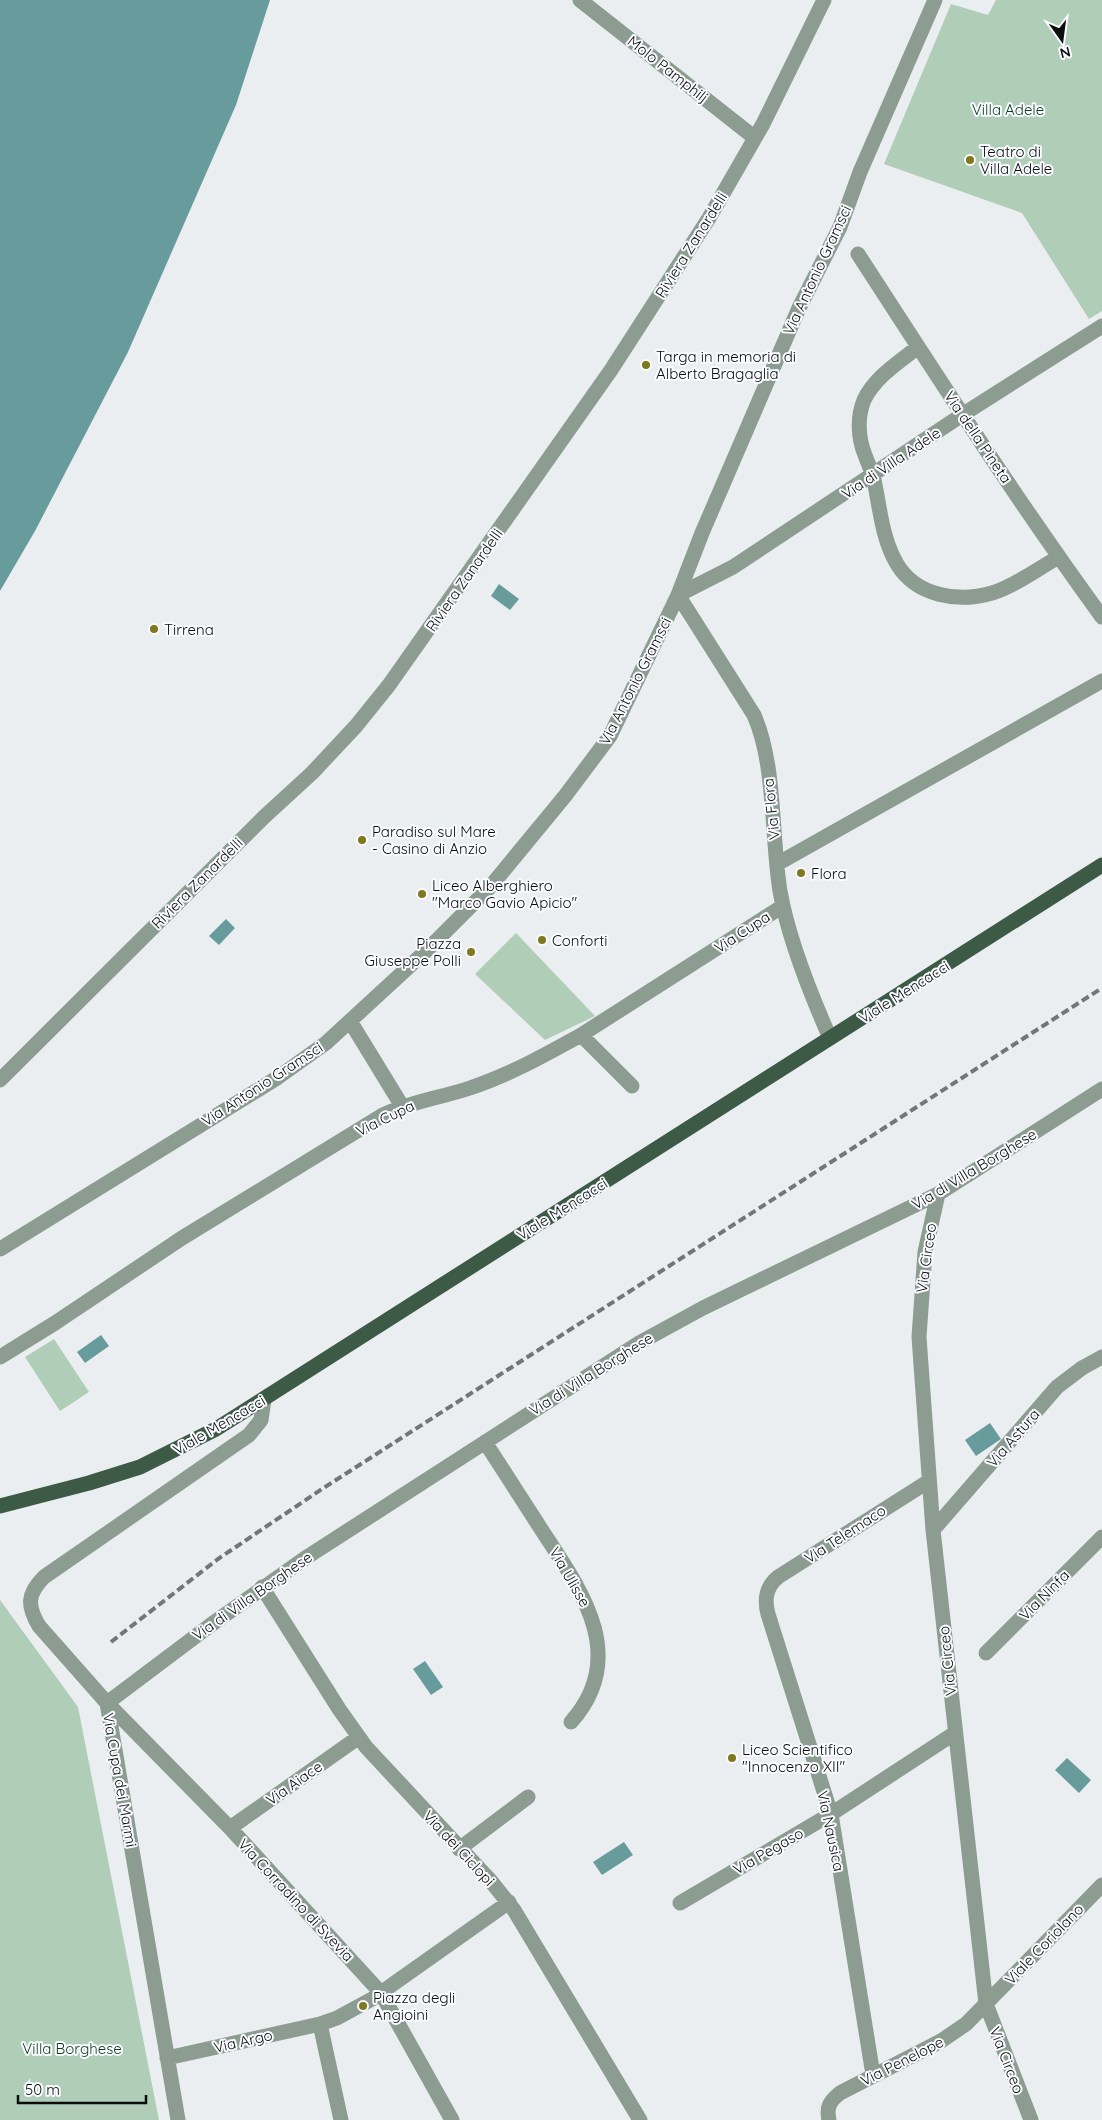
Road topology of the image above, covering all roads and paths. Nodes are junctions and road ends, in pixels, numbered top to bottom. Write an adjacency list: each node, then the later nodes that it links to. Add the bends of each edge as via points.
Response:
1 (580, 0): 4 (street, Molo Pamphilj)
2 (824, 0): 4 (street, Riviera Zanardelli)
3 (935, 0): 11 (street, Via Antonio Gramsci, via 860,172 840,227 799,308)
4 (755, 138): 20 (street, Riviera Zanardelli, via 611,370 384,692 312,773)
5 (858, 254): 7 (street, Via della Pineta)
6 (1102, 326): 8 (street, Via di Villa Adele)
7 (918, 347): 8 (street, Via della Pineta); 9 (street, via 881,377 864,400 859,430)
8 (962, 415): 9 (street, Via di Villa Adele); 10 (street, Via della Pineta)
9 (873, 476): 10 (street, via 884,531 893,556 911,580 923,589 945,596 986,594 1010,585); 11 (street, Via di Villa Adele, via 732,567)
10 (1059, 558): 12 (street, Via della Pineta)
11 (678, 595): 14 (street, Via Flora, via 754,715 761,732); 17 (street, Via Antonio Gramsci, via 610,736 565,796 490,887)
12 (1102, 617)
13 (1102, 681): 14 (street)
14 (777, 864): 16 (street, Via Flora)
15 (1102, 865): 19 (main road, Viale Mencacci)
16 (783, 906): 18 (street, Via Cupa); 19 (street, Via Flora)
17 (350, 1021): 23 (street); 25 (street, Via Antonio Gramsci, via 287,1072)
18 (581, 1036): 21 (street); 23 (street, Via Cupa, via 471,1088)
19 (830, 1038): 28 (main road, Viale Mencacci)
20 (0, 1080)
21 (632, 1086)
22 (1102, 1089): 24 (street, Via di Villa Borghese)
23 (402, 1106): 26 (street, Via Cupa, via 182,1238)
24 (938, 1194): 29 (street, Via di Villa Borghese, via 683,1318); 30 (street, Via Circeo, via 925,1252 920,1311 921,1378)
25 (0, 1249)
26 (0, 1357)
27 (1102, 1357): 32 (street, Via Astura, via 1057,1387)
28 (264, 1400): 31 (main road, Viale Mencacci, via 146,1465); 37 (street, Via Cupa dei Marmi, bridge, via 261,1420 249,1435 44,1577 33,1590 30,1599 33,1616 39,1626)
29 (485, 1442): 34 (street, Via di Villa Borghese); 38 (street, Via Ulisse, via 574,1579 591,1613 598,1644 597,1672 589,1697)
30 (929, 1481): 32 (street, Via Circeo); 35 (street, Via Telemaco, via 778,1577)
31 (0, 1506)
32 (933, 1530): 39 (street, Via Circeo)
33 (1102, 1537): 36 (street, Via Ninfa)
34 (262, 1587): 37 (street, Via di Villa Borghese); 40 (street, Via dei Ciclopi)
35 (766, 1592): 42 (street, Via Nausica, via 768,1614)
36 (986, 1653)
37 (107, 1703): 43 (street, Via Corradino di Svevia); 51 (street, Via Cupa dei Marmi)
38 (571, 1722)
39 (955, 1733): 42 (street, Via Pegaso); 49 (street, Via Circeo)
40 (359, 1737): 43 (street, Via Aiace); 44 (street, Via dei Ciclopi)
41 (528, 1796): 44 (street)
42 (831, 1814): 47 (street, Via Pegaso); 52 (street, Via Nausica)
43 (230, 1828): 48 (street, Via Corradino di Svevia)
44 (459, 1849): 46 (street, Via dei Ciclopi)
45 (1102, 1885): 49 (street, Viale Coriolano)
46 (509, 1902): 48 (street); 56 (street, Via dei Ciclopi)
47 (680, 1903)
48 (381, 1993): 50 (street); 55 (street, Via Corradino di Svevia)
49 (986, 2004): 52 (street, Via Penelope, via 948,2037); 58 (street, Via Circeo)
50 (320, 2024): 51 (street, Via Argo); 54 (street)
51 (166, 2058): 53 (street, Via Cupa dei Marmi)
52 (872, 2075): 57 (street, Via Penelope, via 835,2097 827,2111)
53 (178, 2120)
54 (341, 2120)
55 (452, 2120)
56 (640, 2120)
57 (829, 2120)
58 (1031, 2120)

